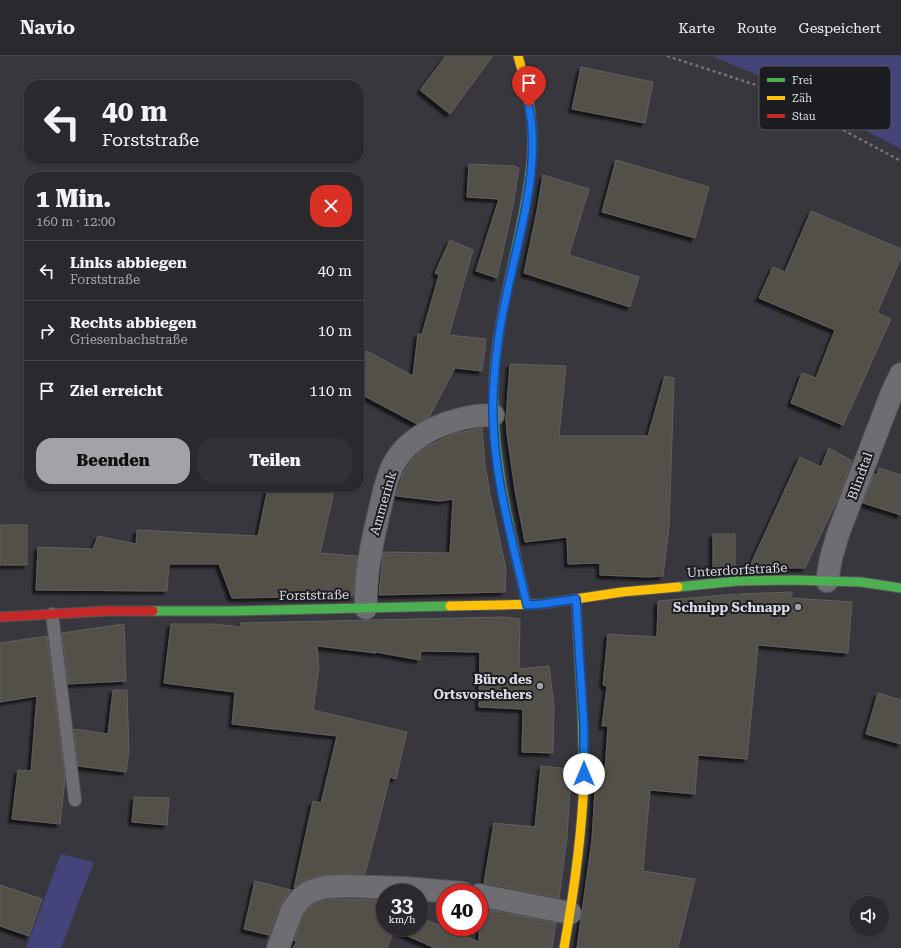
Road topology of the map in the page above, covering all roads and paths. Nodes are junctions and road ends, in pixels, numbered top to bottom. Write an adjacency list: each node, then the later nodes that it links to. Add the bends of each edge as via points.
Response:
1 (518, 56): 7 (street, via 532,119 532,169 502,316 494,378)
2 (667, 56): 3 (path)
3 (759, 86)
4 (843, 130): 5 (path)
5 (901, 161)
6 (901, 374): 8 (street, Blindtal, via 890,395 838,534)
7 (493, 414): 11 (street, via 501,488); 12 (street, Ammerink, via 465,418 435,428 420,436 400,454 392,467 373,538 367,574)
8 (827, 581): 9 (street, Unterdorfstraße, via 861,582); 10 (street, Unterdorfstraße, via 737,581)
9 (901, 588)
10 (576, 599): 11 (street, Forststraße); 18 (street, via 584,727 584,774)
11 (527, 605): 12 (street, Forststraße)
12 (366, 608): 13 (street, Forststraße)
13 (52, 614): 14 (street, Forststraße); 15 (lane)
14 (0, 616)
15 (75, 800)
16 (436, 891): 19 (street, via 345,886 311,891 301,898 292,910)
17 (488, 897): 18 (street)
18 (570, 913): 20 (street)
19 (278, 948)
20 (564, 948)

